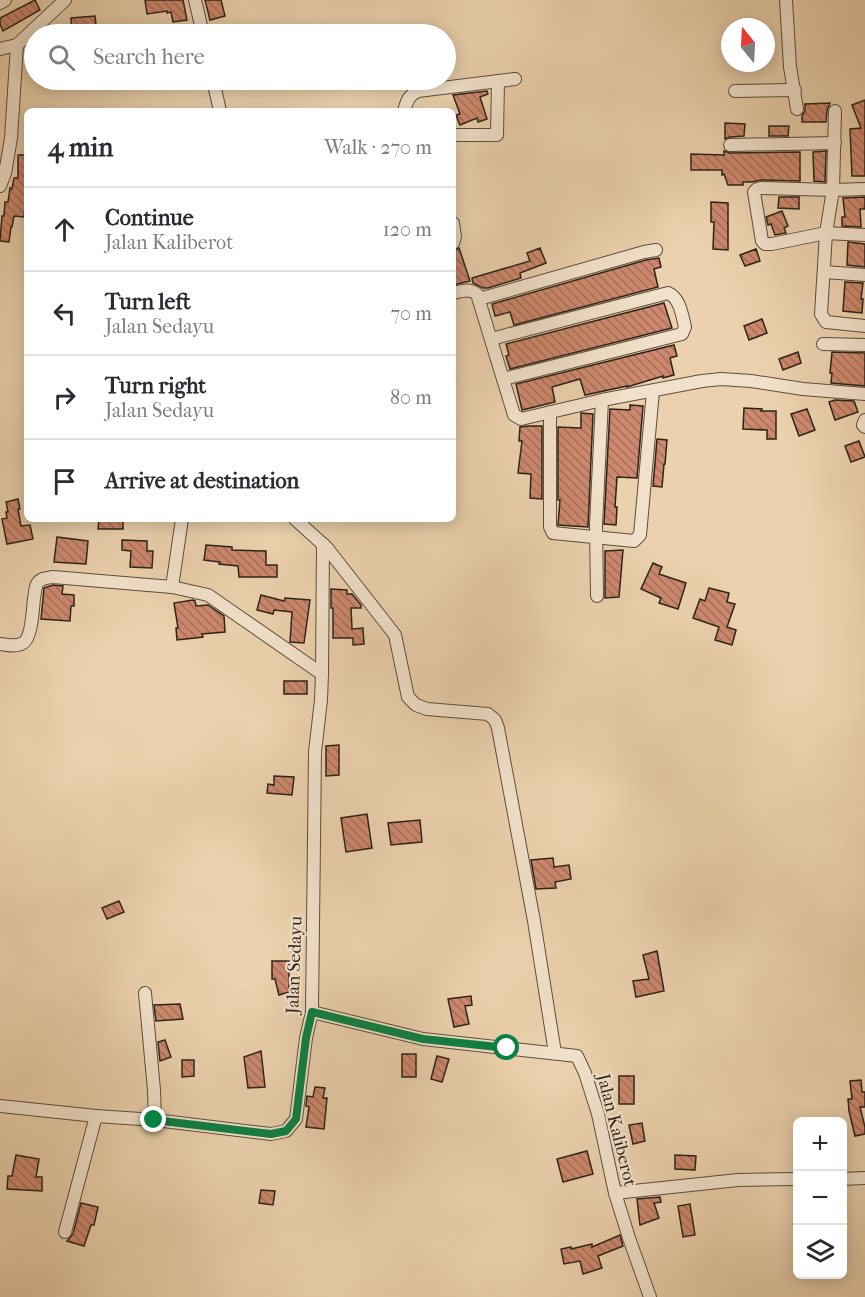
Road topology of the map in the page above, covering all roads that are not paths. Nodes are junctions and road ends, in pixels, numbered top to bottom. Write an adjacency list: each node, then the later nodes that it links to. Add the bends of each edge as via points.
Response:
1 (5, 0): 5 (street)
2 (65, 0): 6 (street)
3 (195, 0): 7 (street)
4 (786, 0): 16 (street)
5 (0, 3)
6 (39, 24)
7 (201, 24)
8 (24, 38): 9 (street)
9 (17, 45): 10 (street); 25 (street, via 11,138)
10 (0, 49)
11 (515, 78): 12 (street)
12 (498, 81): 13 (street); 22 (street, via 497,135)
13 (456, 86)
14 (215, 90): 18 (street)
15 (426, 90): 19 (street, via 411,94)
16 (795, 90): 17 (street); 20 (street)
17 (735, 91)
18 (219, 108)
19 (405, 108)
20 (797, 109)
21 (835, 111): 23 (street)
22 (456, 135)
23 (835, 143): 24 (street); 28 (street)
24 (730, 145)
25 (3, 173): 26 (street)
26 (0, 186)
27 (865, 189): 28 (street)
28 (834, 190): 29 (street); 29 (street, via 760,188 754,192 765,244)
29 (826, 233): 30 (street); 32 (street)
30 (865, 235)
31 (656, 250): 35 (street)
32 (825, 272): 33 (street); 36 (street, via 823,319)
33 (865, 275)
34 (456, 291): 35 (street, via 468,289)
35 (478, 299): 37 (street)
36 (865, 326)
37 (491, 339): 40 (street); 40 (street, via 668,293 676,297 683,320 682,334)
38 (824, 344): 39 (street)
39 (865, 345)
40 (503, 380): 44 (street, via 517,418)
41 (653, 391): 42 (street, via 721,379); 43 (street); 49 (street, via 640,535 634,541)
42 (865, 394)
43 (602, 400): 44 (street); 49 (street)
44 (550, 412): 49 (street, via 550,527 553,533)
45 (865, 420): 46 (street)
46 (865, 427)
47 (182, 522): 51 (street)
48 (298, 522): 50 (street)
49 (597, 538): 52 (street)
50 (323, 544): 54 (street, Jalan Sedayu); 57 (street, via 395,635 408,697 427,709 488,714 495,720)
51 (172, 587): 53 (street, via 41,579 36,585 26,640); 54 (street, via 208,596)
52 (597, 596)
53 (0, 644)
54 (322, 674): 56 (street, Jalan Sedayu, via 315,752)
55 (145, 993): 61 (street)
56 (312, 1012): 57 (street, Jalan Kaliberot, via 423,1039); 61 (street, Jalan Sedayu, via 296,1119 286,1131 271,1134)
57 (555, 1053): 65 (street, Jalan Kaliberot, via 578,1056 598,1114)
58 (0, 1106): 59 (street); 60 (street, Jalan Sedayu)
59 (0, 1113)
60 (96, 1116): 61 (street, Jalan Sedayu); 66 (street)
61 (154, 1120)
62 (865, 1178): 64 (street)
63 (793, 1179): 65 (street, via 738,1180)
64 (847, 1179)
65 (615, 1192): 67 (street, Jalan Kaliberot)
66 (65, 1233)
67 (650, 1297)

